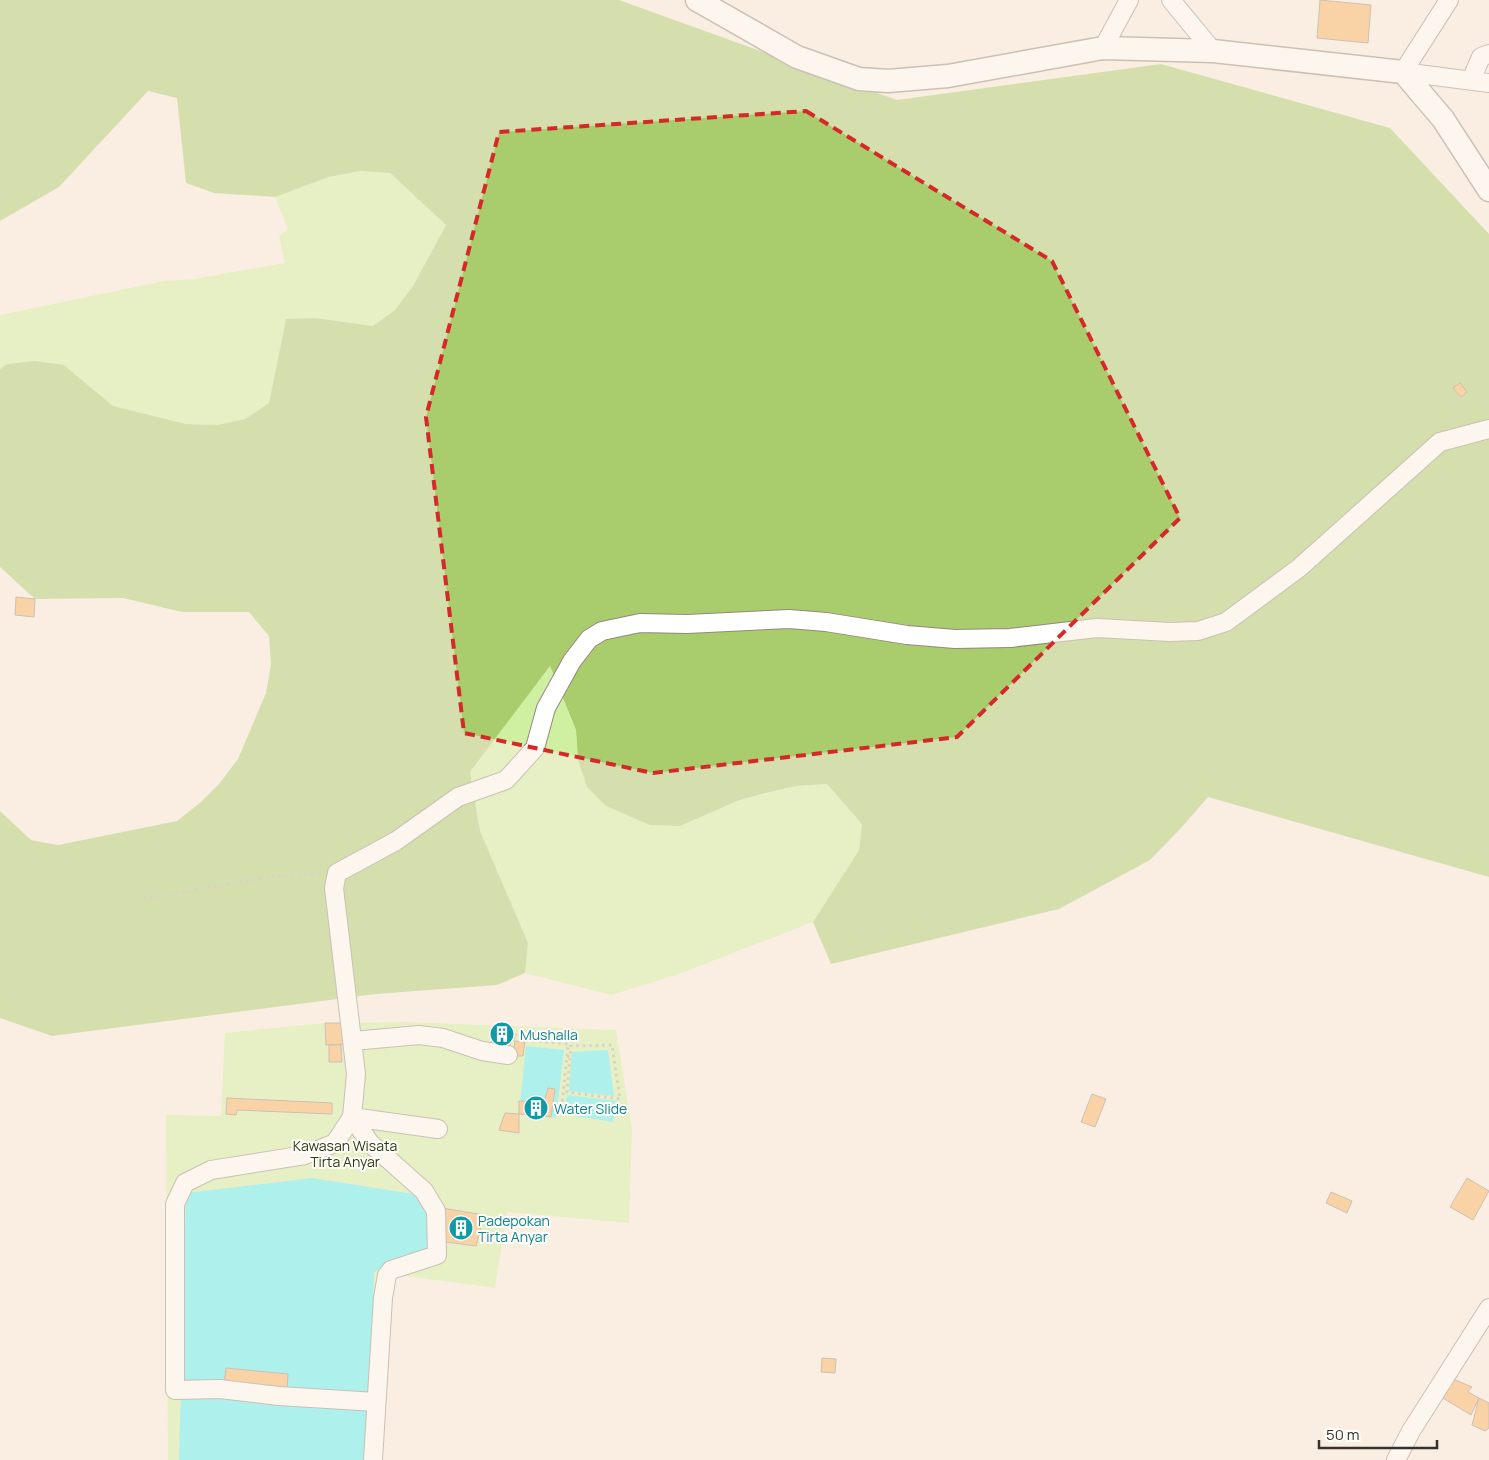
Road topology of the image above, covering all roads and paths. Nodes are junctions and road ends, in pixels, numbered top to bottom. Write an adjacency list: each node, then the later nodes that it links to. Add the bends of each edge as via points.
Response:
1 (697, 0): 5 (main road, via 797,57 859,79 888,81 948,76)
2 (1129, 0): 5 (lane)
3 (1171, 0): 6 (lane)
4 (1449, 0): 8 (lane)
5 (1103, 48): 6 (main road)
6 (1214, 51): 8 (main road)
7 (1489, 54): 9 (lane, via 1481,57)
8 (1403, 72): 9 (lane); 11 (main road, via 1443,119)
9 (1472, 80): 10 (lane)
10 (1489, 83)
11 (1489, 190)
12 (1489, 429): 13 (lane, via 1440,442 1299,568 1226,622 1198,631 1097,628 1010,638 955,639 789,619 640,623 602,631 589,639 572,661 546,708 535,748 506,780 458,797 396,841)
13 (337, 873): 14 (path, via 281,875); 16 (lane, via 334,888)
14 (144, 899)
15 (552, 1036): 17 (path, via 514,1035)
16 (353, 1041): 17 (lane, via 419,1035 444,1038 482,1051); 20 (lane, via 356,1074)
17 (513, 1045): 18 (path, via 568,1044)
18 (568, 1056): 18 (path, via 571,1046 612,1045 620,1099 567,1092); 19 (path)
19 (561, 1115)
20 (352, 1117): 21 (lane); 23 (lane, via 370,1143 424,1191 436,1211 438,1255 390,1270 388,1275 383,1298); 23 (lane, via 335,1143 305,1155 211,1170 184,1183 175,1204 175,1390 220,1390)
21 (438, 1128)
22 (1489, 1308): 25 (lane)
23 (375, 1402): 24 (lane)
24 (373, 1460)
25 (1396, 1460)

